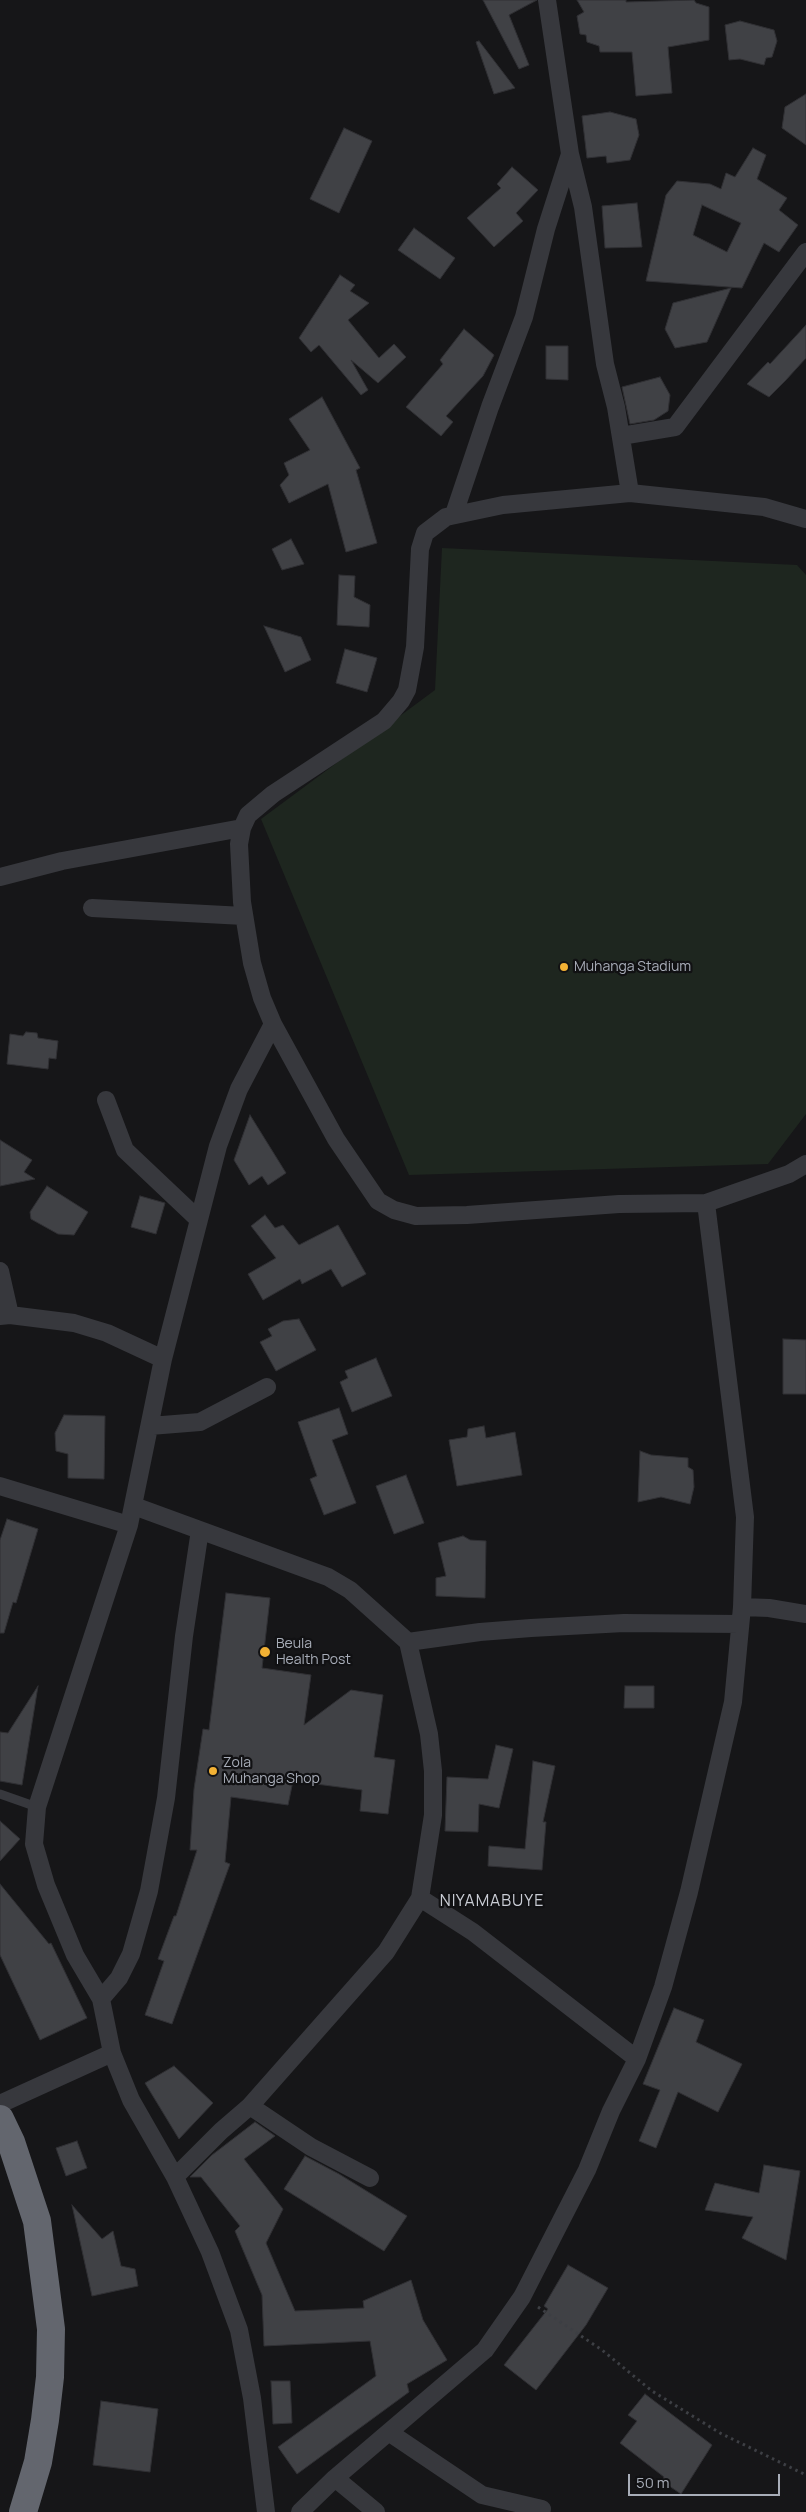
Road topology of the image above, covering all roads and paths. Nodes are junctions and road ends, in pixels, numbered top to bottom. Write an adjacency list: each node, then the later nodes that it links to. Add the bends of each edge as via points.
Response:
1 (547, 0): 2 (street)
2 (570, 154): 4 (street, via 583,207 605,364); 6 (street, via 546,229 524,317)
3 (806, 252): 4 (street, via 675,427)
4 (621, 436): 5 (street)
5 (630, 493): 6 (street, via 503,505); 7 (street, via 764,508)
6 (454, 514): 8 (street, via 435,523 426,533 420,550 415,647 407,690 401,700 384,720 273,794 248,815)
7 (806, 519)
8 (242, 828): 9 (street, via 62,861); 11 (street, via 239,844)
9 (0, 877)
10 (92, 908): 11 (street)
11 (244, 916): 12 (street, via 252,963)
12 (273, 1024): 15 (street, via 336,1138 378,1201 394,1210 416,1216 609,1205); 16 (street, via 239,1089 218,1146)
13 (106, 1100): 16 (street, via 125,1150)
14 (806, 1164): 15 (street, via 789,1174)
15 (706, 1204): 27 (street, via 743,1486)
16 (199, 1220): 19 (street)
17 (0, 1271): 18 (street)
18 (5, 1315): 19 (street, via 74,1323 107,1333)
19 (163, 1359): 21 (street)
20 (267, 1387): 21 (street, via 200,1422)
21 (150, 1426): 23 (street)
22 (0, 1486): 24 (street)
23 (134, 1506): 24 (street); 25 (street)
24 (129, 1525): 30 (street)
25 (200, 1530): 28 (street, via 328,1577 371,1607); 32 (street, via 184,1636 166,1798 149,1890 132,1954 119,1978)
26 (806, 1614): 27 (street, via 769,1608)
27 (741, 1615): 28 (street, via 480,1632); 34 (street, via 733,1702 689,1892 663,1987)
28 (408, 1642): 31 (street, via 425,1715 433,1771 433,1815)
29 (0, 1794): 30 (lane)
30 (37, 1806): 32 (street, via 34,1844 46,1885 75,1956)
31 (420, 1898): 34 (street, via 473,1932); 36 (street, via 386,1952)
32 (101, 2000): 33 (street)
33 (112, 2053): 35 (street); 38 (street, via 132,2100)
34 (636, 2059): 40 (street, via 587,2170)
35 (0, 2104)
36 (250, 2106): 38 (street); 39 (street, via 311,2147)
37 (0, 2119): 45 (highway, via 12,2142 37,2222 51,2329 45,2420 38,2462)
38 (174, 2177): 46 (street, via 210,2252 239,2330 252,2398)
39 (370, 2178)
40 (522, 2297): 41 (street, via 485,2350); 42 (path, via 602,2350 652,2391 720,2433)
41 (390, 2433): 43 (street); 44 (street, via 482,2495)
42 (806, 2475)
43 (335, 2478): 47 (street); 48 (street)
44 (542, 2509)
45 (23, 2512)
46 (266, 2512)
47 (300, 2512)
48 (376, 2512)

